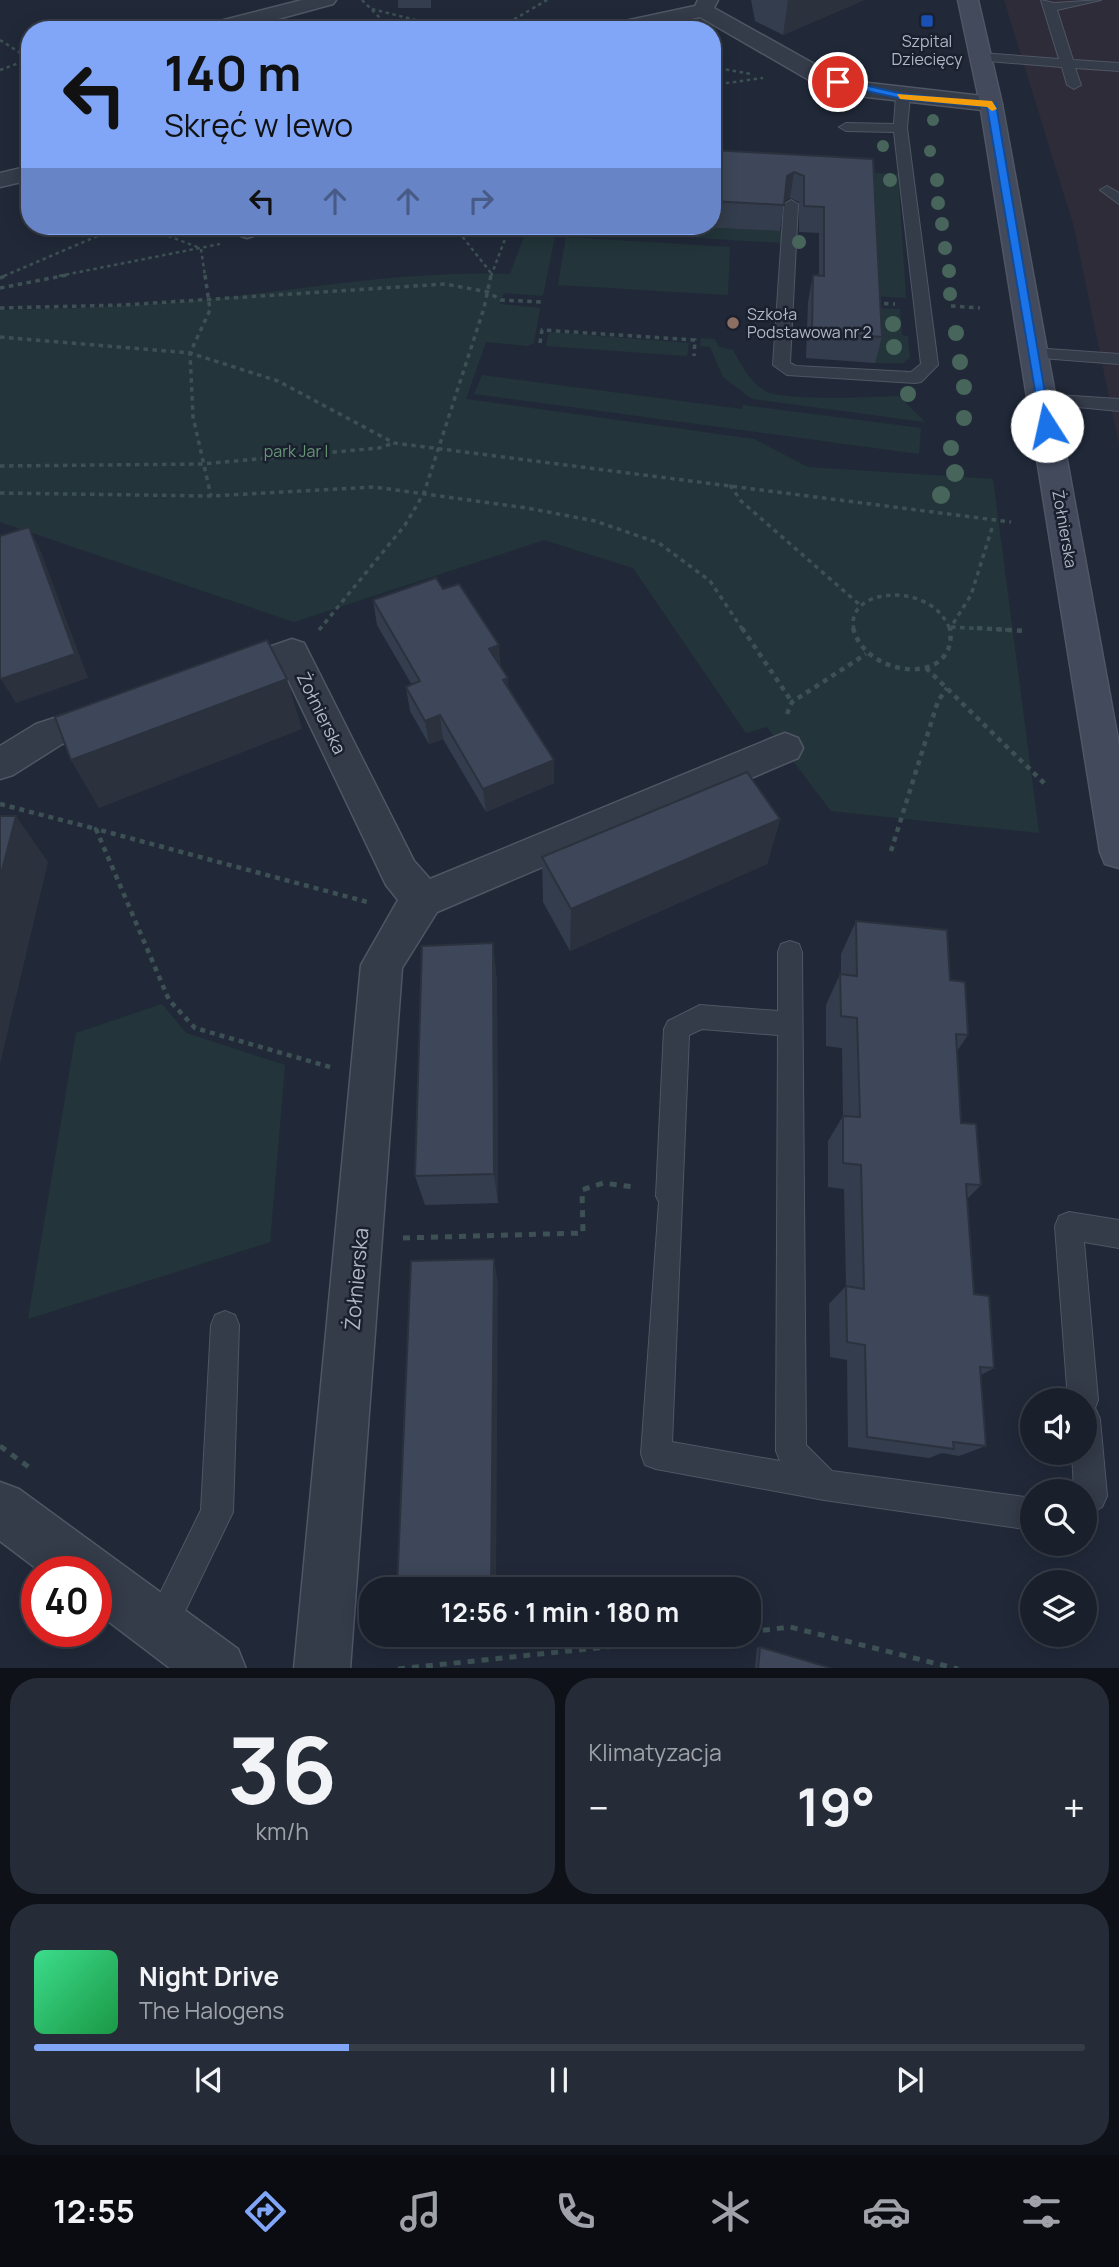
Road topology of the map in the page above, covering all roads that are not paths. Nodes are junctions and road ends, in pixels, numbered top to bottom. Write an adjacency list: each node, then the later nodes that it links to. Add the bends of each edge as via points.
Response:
1 (326, 0): 6 (street)
2 (968, 0): 8 (street, Żołnierska)
3 (1095, 0): 4 (lane)
4 (1049, 4): 9 (lane)
5 (705, 5): 7 (street); 12 (street, via 817,75)
6 (246, 21)
7 (647, 21)
8 (981, 57): 9 (lane); 13 (street, Żołnierska)
9 (1068, 63): 10 (lane); 11 (lane)
10 (1118, 66)
11 (1074, 85)
12 (903, 96): 13 (street); 15 (lane)
13 (992, 104): 19 (street, Żołnierska)
14 (846, 127): 15 (lane)
15 (900, 128): 18 (lane, via 930,365 915,378 793,371 781,365)
16 (21, 175): 17 (street)
17 (0, 180)
18 (791, 204)
19 (1034, 353): 20 (lane); 21 (street, Żołnierska)
20 (1119, 359)
21 (1042, 399): 22 (lane); 26 (street, Żołnierska)
22 (1119, 405)
23 (189, 687): 29 (street, Żołnierska, via 292,652)
24 (138, 704): 27 (street, via 49,734)
25 (785, 748): 29 (street)
26 (1112, 760): 28 (street, Żołnierska)
27 (0, 764)
28 (1119, 852)
29 (417, 906): 42 (street, Żołnierska, via 382,965)
30 (790, 952): 31 (lane)
31 (790, 1024): 35 (lane, via 791,1451); 35 (lane, via 699,1017 677,1029 656,1454)
32 (1119, 1234): 34 (lane, via 1069,1226)
33 (225, 1325): 40 (lane, via 217,1512)
34 (1082, 1388)
35 (824, 1485): 37 (lane)
36 (0, 1507): 38 (street)
37 (1020, 1512)
38 (66, 1556)
39 (112, 1590): 40 (street)
40 (160, 1626): 41 (street)
41 (218, 1668)
42 (322, 1668)

